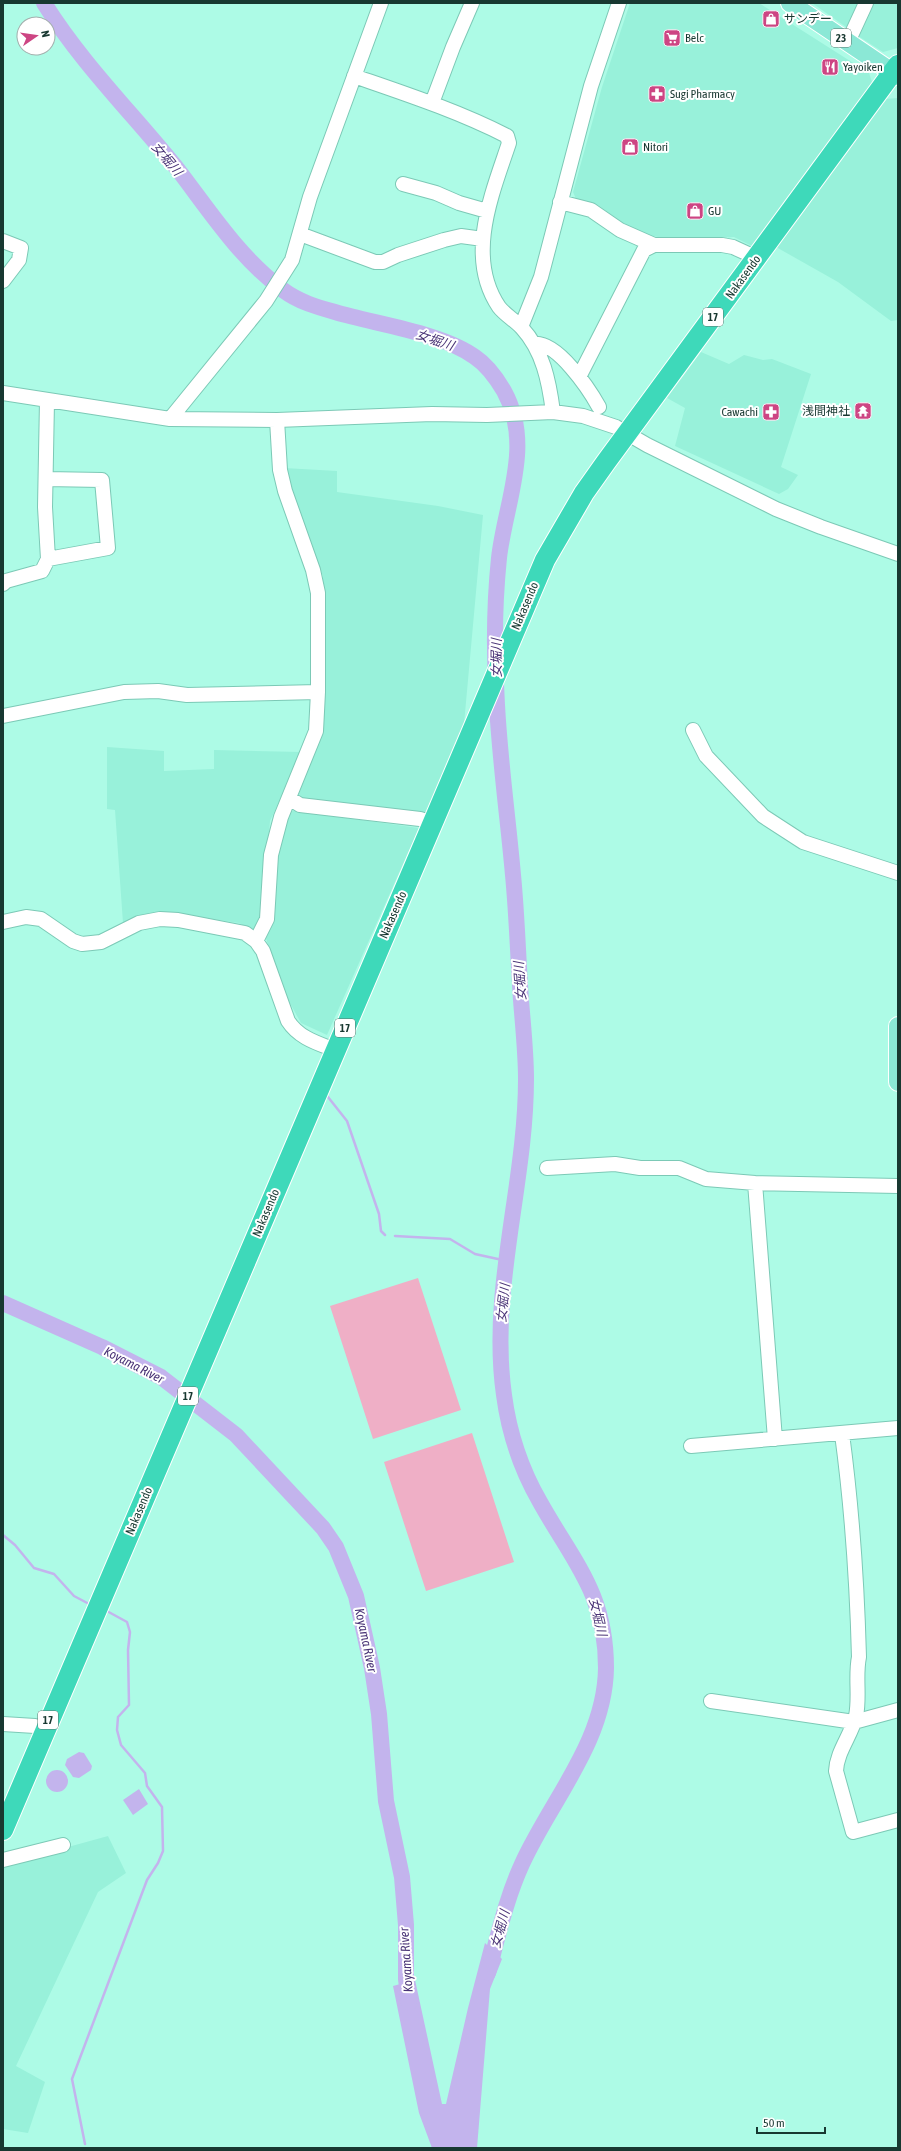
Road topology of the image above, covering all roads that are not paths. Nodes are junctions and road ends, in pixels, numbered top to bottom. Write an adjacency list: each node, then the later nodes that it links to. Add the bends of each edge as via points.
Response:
1 (381, 3): 8 (street)
2 (472, 3): 9 (street)
3 (619, 3): 11 (street, via 591,86)
4 (790, 3): 6 (main road, 23)
5 (866, 3): 6 (street)
6 (848, 42): 7 (main road, 23)
7 (896, 71): 17 (highway, Nakasendo / 17)
8 (354, 76): 9 (street); 13 (street, via 310,197)
9 (432, 103): 12 (street, via 476,120 507,136 508,143)
10 (403, 184): 12 (street)
11 (560, 202): 16 (street, via 591,210 620,230); 19 (street, via 541,277)
12 (487, 211): 14 (street)
13 (300, 234): 14 (street, via 374,262 383,262 398,254 461,236); 26 (street, via 292,260 266,301)
14 (483, 239): 19 (street, via 484,265 493,295 500,308)
15 (3, 240): 18 (street, via 21,248 19,260)
16 (654, 246): 17 (street, via 722,245); 21 (street, via 644,250)
17 (757, 258): 28 (highway, Nakasendo / 17)
18 (3, 281)
19 (521, 327): 20 (street)
20 (534, 344): 21 (street, via 545,345); 25 (street, via 544,365)
21 (580, 375): 24 (street)
22 (3, 393): 23 (street)
23 (47, 402): 26 (street); 29 (street)
24 (599, 407)
25 (553, 412): 27 (street); 28 (street, via 594,419)
26 (170, 419): 27 (street)
27 (277, 420): 33 (street, via 280,470 313,570 318,593)
28 (628, 434): 30 (street, via 776,509); 37 (highway, Nakasendo / 17, via 584,493 542,568)
29 (46, 479): 31 (street); 31 (street, via 102,480 108,548)
30 (898, 554)
31 (48, 559): 32 (street, via 42,571)
32 (3, 584)
33 (318, 692): 34 (street, via 187,695 158,691 124,692); 36 (street, via 316,731)
34 (3, 716)
35 (693, 730): 38 (street, via 706,756 763,816 803,842)
36 (289, 798): 37 (street, via 300,805 420,819); 40 (street, via 271,855 267,919)
37 (433, 823): 42 (highway, Nakasendo / 17)
38 (898, 873)
39 (3, 922): 40 (street, via 26,917 41,919 73,941 82,944 101,942 126,928 160,919 245,933)
40 (256, 941): 42 (street, via 263,951 288,1021 294,1030)
41 (898, 1034): 43 (main road)
42 (335, 1050): 55 (highway, Nakasendo / 17)
43 (898, 1082)
44 (547, 1168): 45 (street, via 615,1164 640,1168 679,1168 706,1179)
45 (755, 1183): 46 (street); 49 (street)
46 (898, 1186)
47 (898, 1428): 48 (street)
48 (842, 1434): 49 (street); 53 (street, via 858,1596 860,1657 857,1666)
49 (775, 1439): 50 (street)
50 (691, 1446)
51 (712, 1701): 53 (street)
52 (898, 1710): 53 (street)
53 (854, 1722): 56 (street, via 841,1749 836,1771 853,1832)
54 (3, 1724): 55 (street)
55 (45, 1728): 57 (highway, Nakasendo / 17)
56 (898, 1820)
57 (3, 1830)
58 (63, 1845): 59 (street)
59 (3, 1860)

